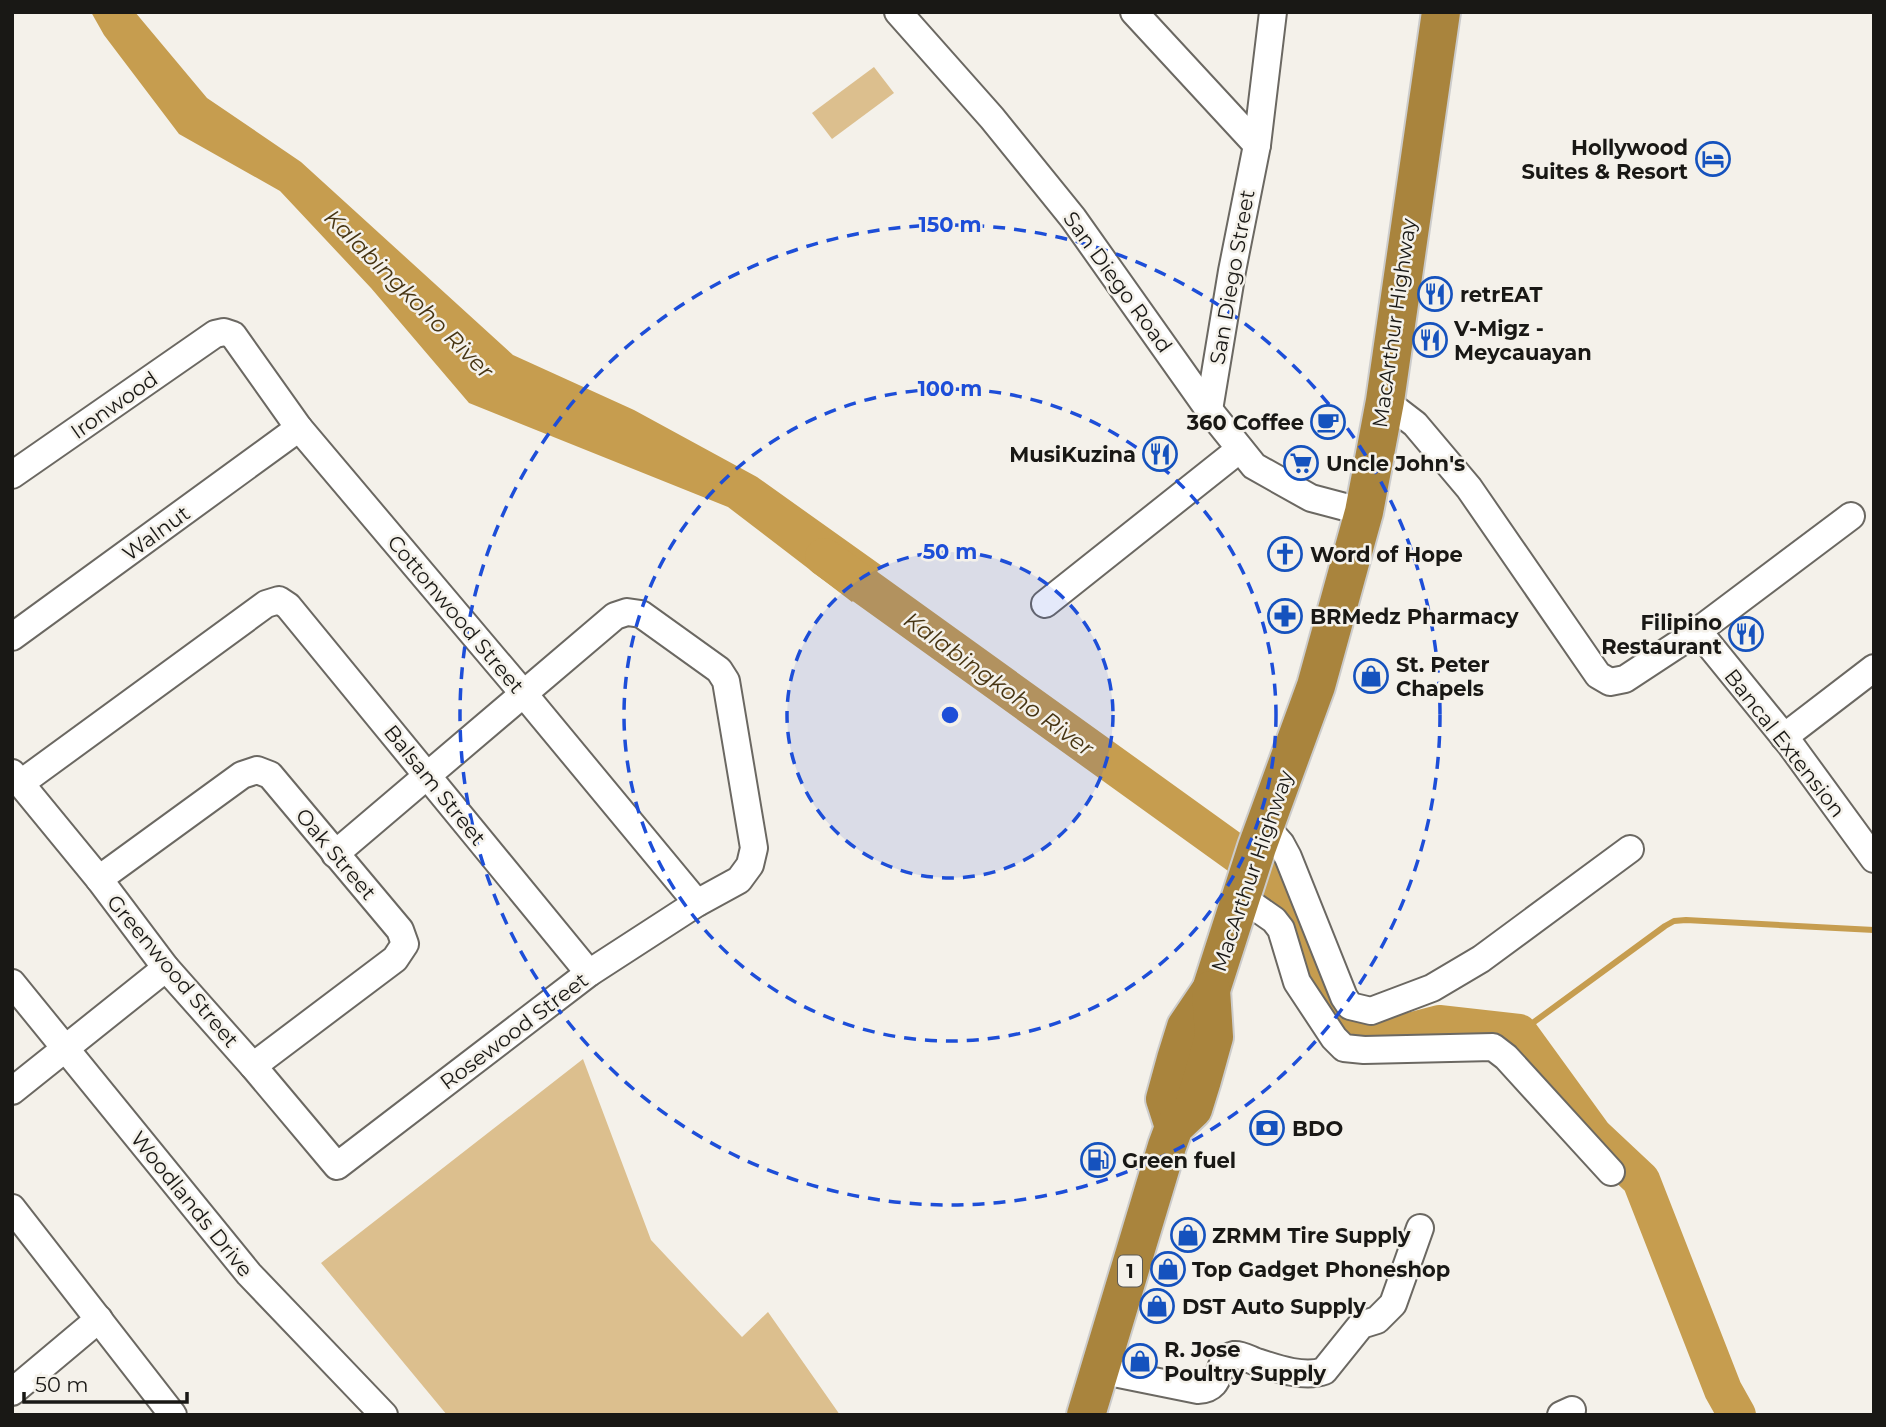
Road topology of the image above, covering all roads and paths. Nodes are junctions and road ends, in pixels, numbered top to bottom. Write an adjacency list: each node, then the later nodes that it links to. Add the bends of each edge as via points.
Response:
1 (898, 12): 8 (street, San Diego Road, via 1073,218)
2 (1134, 12): 5 (street)
3 (1273, 12): 5 (street, San Diego Street)
4 (1441, 12): 7 (highway, MacArthur Highway / 1)
5 (1256, 145): 8 (street, San Diego Street)
6 (215, 334): 9 (street, Cottonwood Street, via 233,335); 11 (street, Ironwood)
7 (1385, 401): 12 (highway, MacArthur Highway / 1); 15 (street, via 1415,424 1469,488 1598,676 1610,682 1625,679)
8 (1209, 410): 10 (street, San Diego Road)
9 (299, 428): 16 (street, Walnut); 18 (street, Cottonwood Street)
10 (1240, 449): 12 (street, San Diego Road, via 1254,466 1311,498); 14 (street)
11 (12, 475)
12 (1364, 512): 25 (highway, MacArthur Highway / 1, via 1316,686)
13 (1851, 516): 15 (street)
14 (1045, 604)
15 (1698, 631): 19 (street, Bancal Extension)
16 (12, 637)
17 (1874, 668): 19 (street)
18 (523, 693): 20 (street, Rosewood Street); 27 (street, Cottonwood Street); 27 (street, Rosewood Street, via 615,616 627,612 641,614 719,670 730,694 754,848 750,865 739,880)
19 (1784, 737): 24 (street, Bancal Extension)
20 (427, 775): 21 (street, Balsam Street, via 279,600 266,604); 23 (street, Rosewood Street); 29 (street, Balsam Street)
21 (16, 778): 26 (street, Greenwood Street)
22 (1630, 849): 25 (street, via 1481,959 1432,988 1371,1011 1350,1006 1344,997 1281,844)
23 (335, 854): 26 (street, Oak Street, via 270,775 257,770 242,775); 32 (street, Oak Street, via 400,930 405,944 395,959)
24 (1874, 859)
25 (1252, 863): 35 (street, via 1273,920 1281,929 1297,982 1343,1048 1493,1047); 39 (highway, MacArthur Highway / 1, via 1212,989 1186,1027 1176,1059 1165,1099 1174,1128)
26 (99, 879): 28 (street, Greenwood Street)
27 (696, 903): 29 (street, Rosewood Street)
28 (166, 968): 31 (street); 32 (street, Greenwood Street)
29 (589, 973): 34 (street, Rosewood Street)
30 (12, 983): 31 (street, Woodlands Drive)
31 (65, 1049): 33 (street); 42 (street, Woodlands Drive, via 248,1274)
32 (253, 1066): 34 (street, Greenwood Street)
33 (12, 1091)
34 (337, 1166)
35 (1611, 1172)
36 (13, 1212): 38 (street)
37 (1420, 1228): 39 (street, via 1393,1304 1377,1320 1361,1325 1324,1371 1303,1373 1233,1355 1225,1359 1215,1384 1198,1390)
38 (99, 1319): 40 (street); 41 (street)
39 (1099, 1370): 43 (highway, MacArthur Highway / 1)
40 (12, 1392)
41 (173, 1415)
42 (384, 1415)
43 (1086, 1415)

